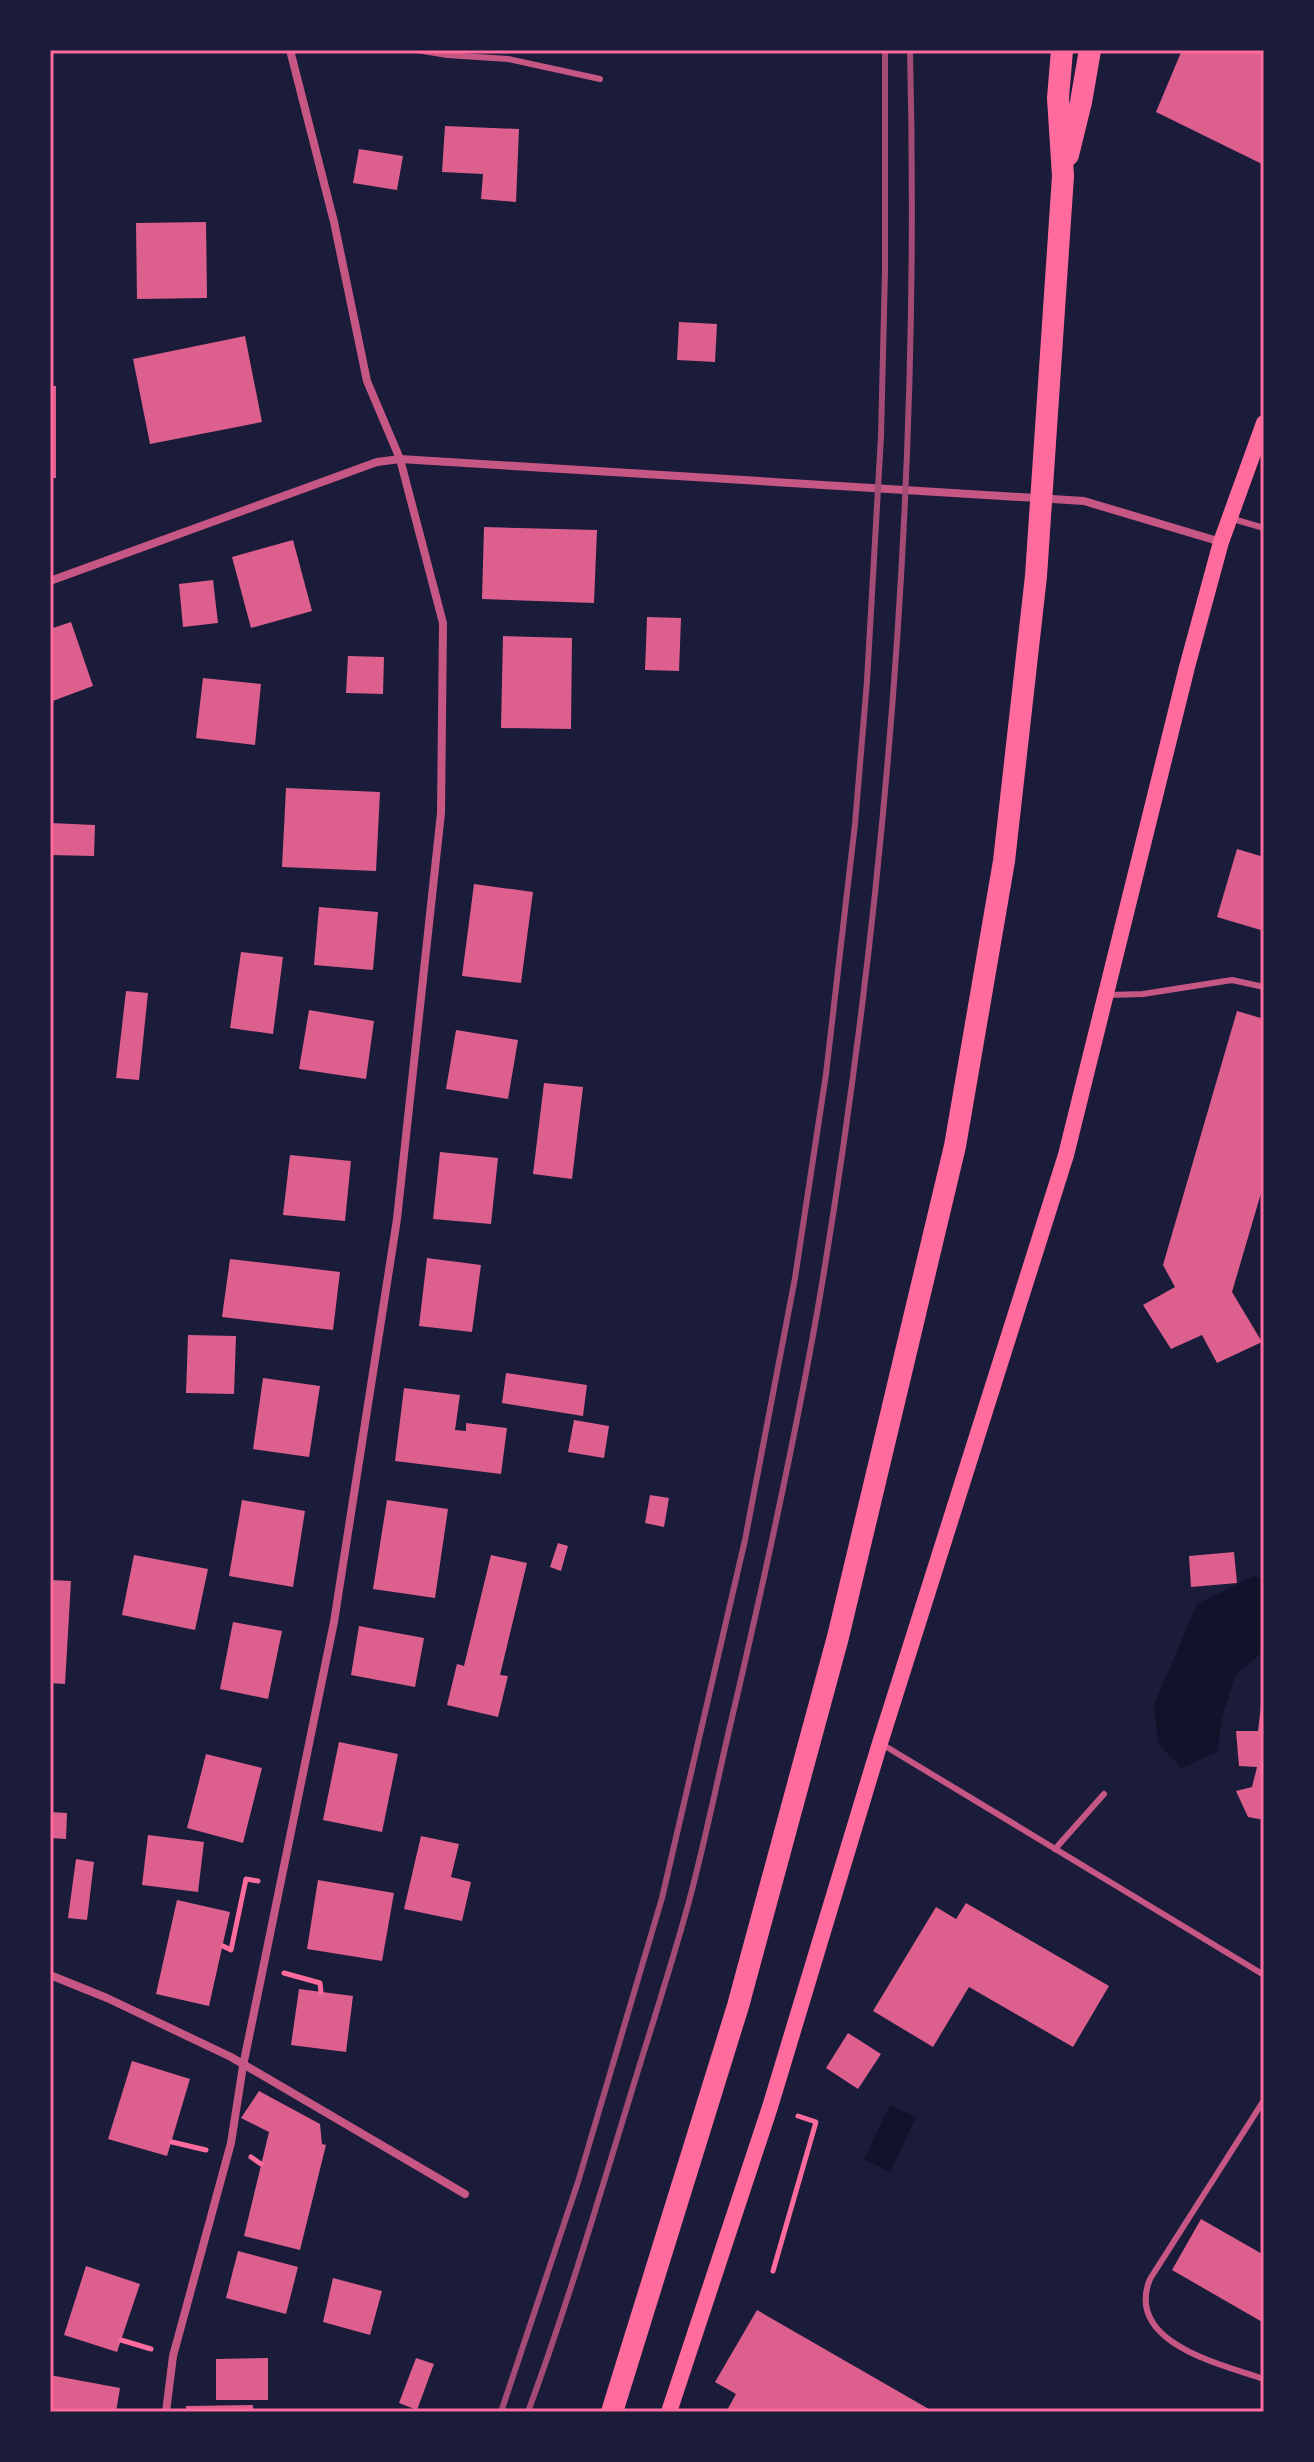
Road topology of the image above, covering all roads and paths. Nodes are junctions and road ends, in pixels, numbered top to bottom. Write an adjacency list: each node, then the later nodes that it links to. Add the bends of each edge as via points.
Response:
1 (290, 50): 8 (street, via 367,381)
2 (417, 50): 5 (lane, via 508,59)
3 (1062, 50): 6 (highway, via 1058,98)
4 (1090, 50): 6 (highway)
5 (600, 79)
6 (1063, 176): 33 (highway, via 1036,576 1004,861 955,1146 838,1637 738,2006)
7 (1264, 423): 9 (main road)
8 (400, 459): 11 (street, via 1084,501); 12 (street, via 377,462); 18 (street, via 443,623 441,813 397,1219 334,1622)
9 (1229, 517): 10 (lane); 11 (main road)
10 (1264, 528)
11 (1221, 542): 14 (main road)
12 (50, 581)
13 (1264, 987): 14 (lane, via 1232,980)
14 (1106, 995): 15 (main road, via 1066,1155)
15 (880, 1743): 17 (lane); 34 (main road, via 770,2107)
16 (1104, 1794): 17 (lane)
17 (1055, 1849): 22 (lane)
18 (280, 1885): 19 (path, via 246,1879 231,1950); 20 (street)
19 (223, 1946)
20 (264, 1967): 23 (path, via 320,1983); 24 (street)
21 (50, 1975): 24 (street)
22 (1264, 1975)
23 (321, 1992)
24 (243, 2066): 28 (street); 29 (street)
25 (1264, 2100): 31 (lane, via 1145,2293 1151,2322 1185,2351)
26 (816, 2122): 30 (path)
27 (172, 2142): 28 (path)
28 (227, 2155): 32 (street, via 173,2356)
29 (465, 2194)
30 (773, 2271)
31 (1264, 2379)
32 (166, 2412)
33 (612, 2412)
34 (669, 2412)

